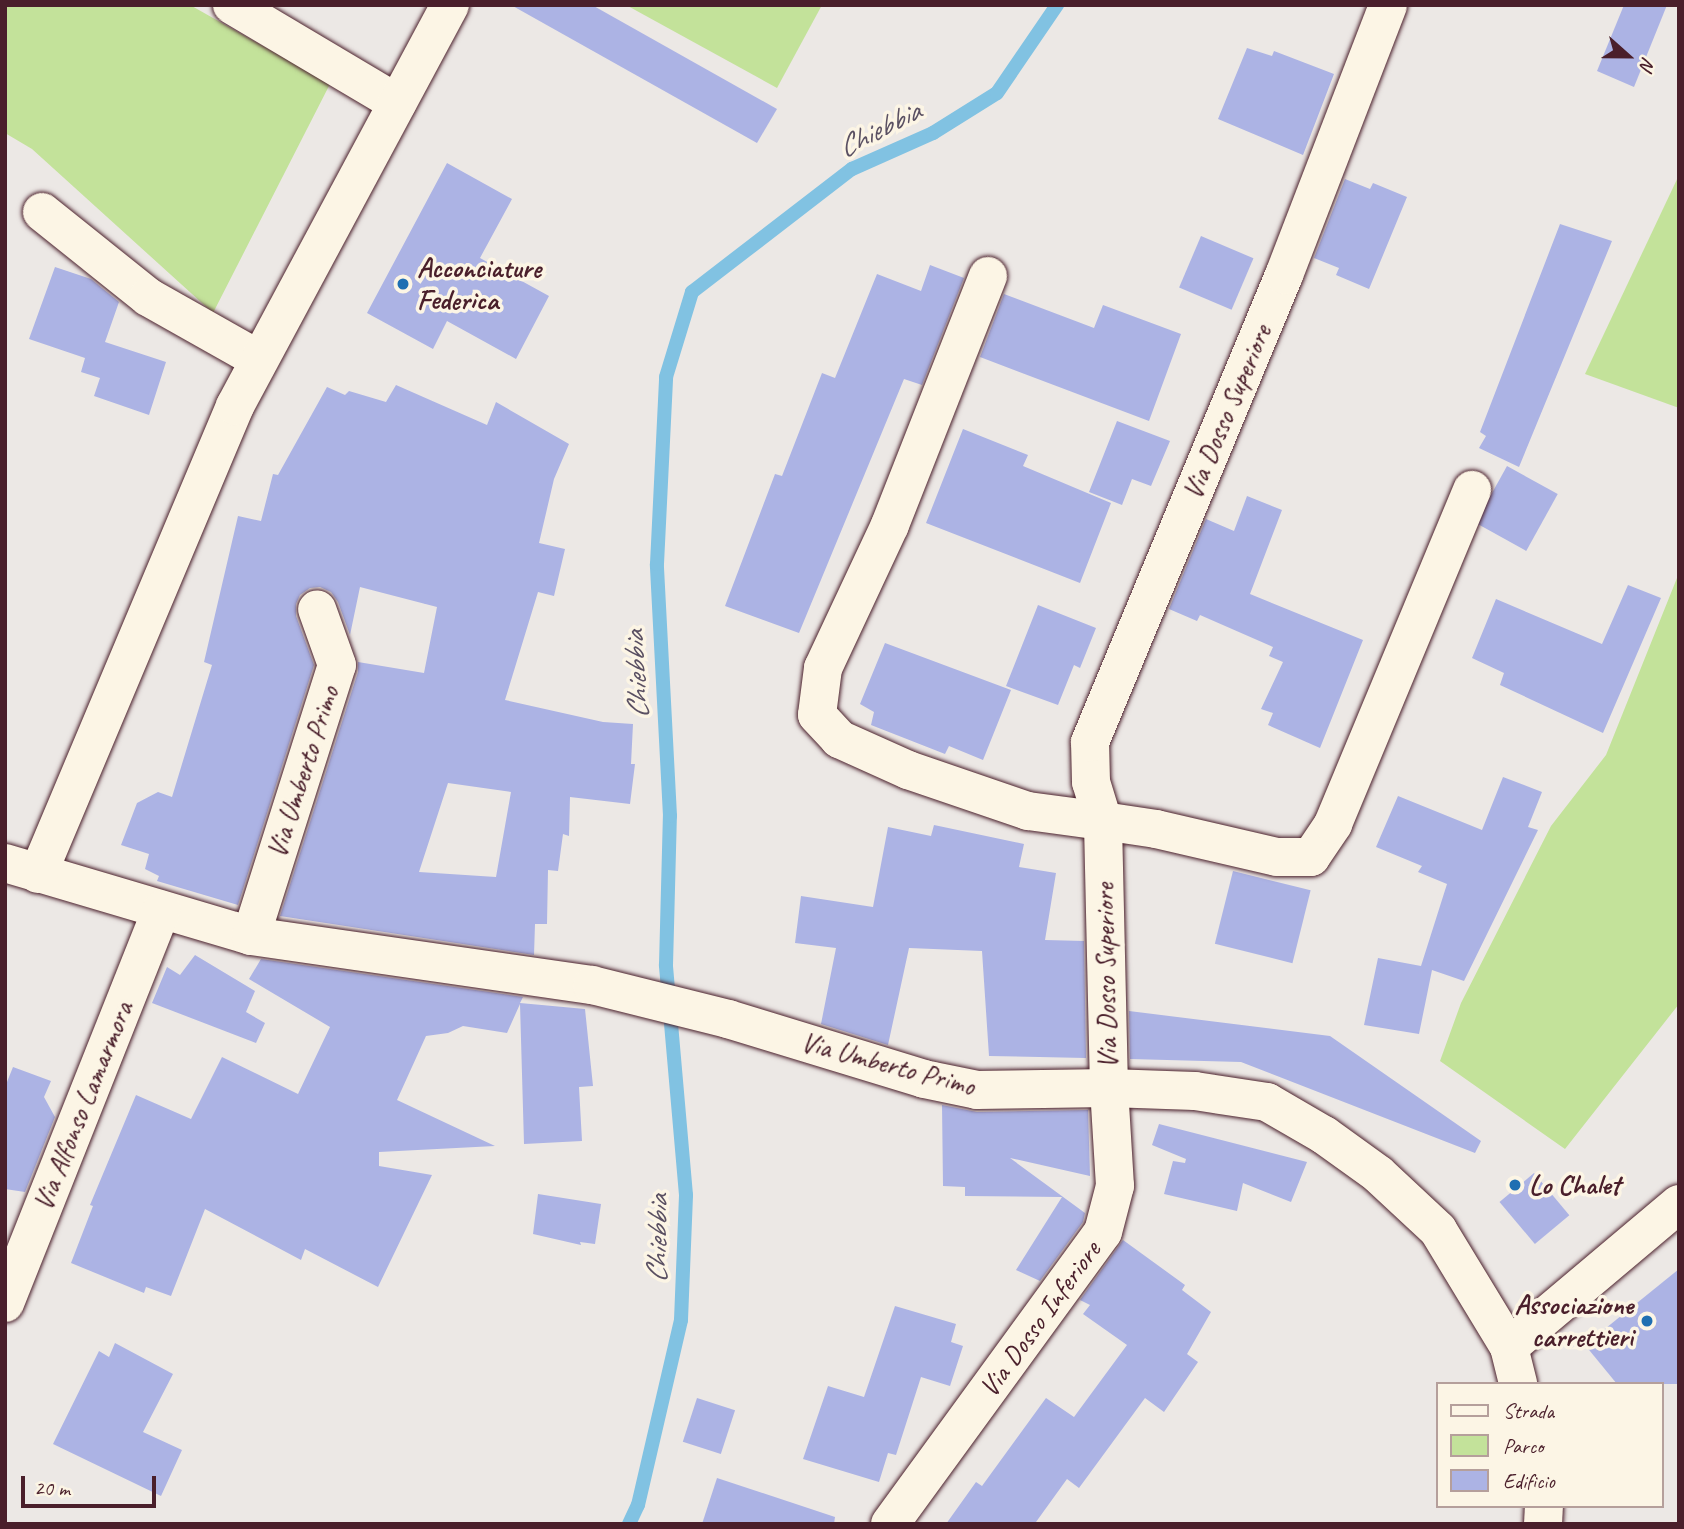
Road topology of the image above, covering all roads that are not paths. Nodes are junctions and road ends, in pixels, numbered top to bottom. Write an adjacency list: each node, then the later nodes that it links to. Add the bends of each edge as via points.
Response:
1 (232, 5): 4 (street)
2 (450, 5): 4 (street)
3 (1388, 5): 10 (street, Via Dosso Superiore, via 1284,275 1090,742 1091,782)
4 (397, 103): 7 (street)
5 (42, 212): 7 (street, via 148,297)
6 (988, 276): 10 (street, via 890,525 822,668 817,715 839,738 908,770 1028,811)
7 (258, 359): 11 (street)
8 (1472, 490): 10 (street, via 1332,824 1311,857 1277,857)
9 (317, 609): 13 (street, Via Umberto Primo, via 337,665)
10 (1103, 821): 14 (street, Via Dosso Superiore)
11 (15, 870): 12 (street, Via Umberto Primo)
12 (161, 910): 13 (street, Via Umberto Primo); 16 (street, Via Alfonso Lamarmora)
13 (251, 936): 14 (street, Via Umberto Primo, via 592,985 977,1090)
14 (1108, 1088): 17 (street, Via Umberto Primo, via 1195,1091 1267,1102 1324,1135 1378,1174 1438,1230); 19 (street, Via Dosso Inferiore, via 1115,1186 1103,1232)
15 (1679, 1204): 17 (street)
16 (5, 1303)
17 (1509, 1347): 18 (street, Via Umberto Primo)
18 (1518, 1382)
19 (890, 1524)

